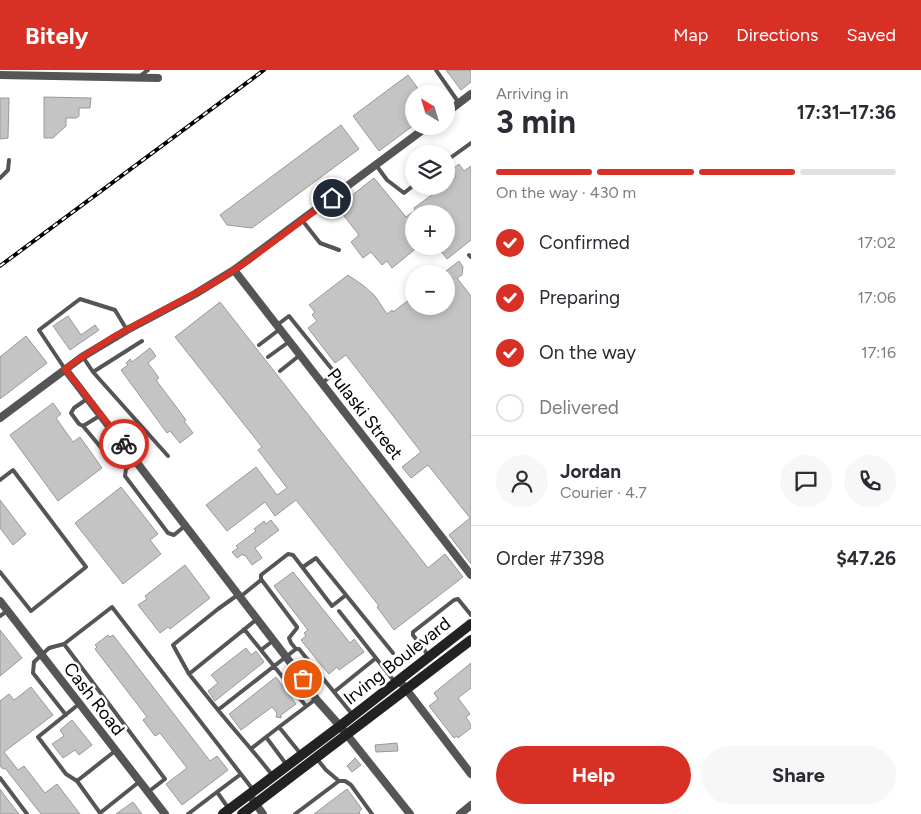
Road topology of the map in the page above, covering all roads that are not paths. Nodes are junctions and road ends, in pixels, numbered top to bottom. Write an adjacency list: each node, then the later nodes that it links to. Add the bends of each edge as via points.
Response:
1 (148, 70): 5 (lane)
2 (436, 70): 8 (lane)
3 (118, 74): 4 (street); 5 (street)
4 (0, 75)
5 (138, 77): 6 (street)
6 (158, 78)
7 (471, 94): 8 (street)
8 (459, 103): 9 (street)
9 (455, 106)
10 (416, 135): 14 (street)
11 (471, 143): 12 (lane)
12 (455, 155)
13 (8, 160): 15 (lane, via 8,170)
14 (376, 165): 16 (lane, via 387,180); 17 (street)
15 (0, 178)
16 (405, 192)
17 (302, 220): 18 (lane, via 320,243); 19 (street)
18 (339, 250)
19 (234, 270): 20 (street, Pulaski Street); 21 (street)
20 (279, 327): 23 (street, Pulaski Street); 24 (lane); 31 (lane, via 289,316 335,373)
21 (127, 330): 26 (street); 28 (lane, via 115,310 80,299 39,330)
22 (142, 341): 30 (lane)
23 (290, 341): 25 (street, Pulaski Street); 27 (lane)
24 (259, 345)
25 (300, 355): 29 (lane); 31 (street, Pulaski Street)
26 (82, 357): 28 (street); 30 (lane)
27 (268, 357)
28 (65, 369): 32 (street); 34 (street)
29 (280, 371)
30 (94, 372): 37 (lane)
31 (322, 383): 43 (street, Pulaski Street)
32 (88, 398): 33 (street); 35 (lane, via 72,413)
33 (101, 415): 35 (lane); 38 (street)
34 (0, 418)
35 (83, 426): 36 (lane)
36 (108, 456)
37 (168, 456)
38 (136, 461): 40 (street); 40 (lane, via 124,476 168,533 174,535)
39 (0, 480): 42 (lane, via 13,470 86,567 31,611)
40 (186, 526): 45 (street)
41 (303, 567): 44 (lane, via 293,555 288,554 261,575); 46 (lane, via 316,558); 46 (lane, via 332,606)
42 (0, 572)
43 (471, 576)
44 (261, 580): 45 (lane); 58 (lane, via 297,627 290,638)
45 (240, 595): 52 (street); 66 (lane, via 173,645)
46 (346, 595): 60 (lane)
47 (0, 601): 48 (street, Cash Road)
48 (7, 611): 51 (lane); 61 (street, Cash Road)
49 (339, 611): 64 (lane)
50 (471, 615): 63 (lane, via 458,599 454,600 413,632)
51 (0, 616)
52 (257, 619): 54 (lane); 55 (street)
53 (471, 624): 63 (main road, Irving Boulevard)
54 (244, 629): 59 (lane); 66 (lane)
55 (274, 640): 59 (lane); 62 (street)
56 (471, 640): 68 (main road, Irving Boulevard)
57 (64, 644): 61 (lane, via 49,648); 85 (lane, via 112,607); 92 (lane, via 165,779)
58 (296, 649): 62 (lane); 70 (lane)
59 (261, 650): 65 (lane)
60 (393, 653)
61 (41, 655): 72 (street, Cash Road); 75 (lane, via 34,662 33,673)
62 (286, 656): 65 (lane); 67 (street)
63 (429, 657): 68 (main road, Irving Boulevard)
64 (376, 658): 68 (lane); 70 (lane)
65 (274, 665): 69 (lane); 74 (lane)
66 (189, 674): 74 (lane)
67 (303, 679): 69 (lane); 71 (street)
68 (400, 684): 76 (main road, Irving Boulevard); 78 (main road, Irving Boulevard); 86 (street)
69 (291, 688): 73 (lane)
70 (334, 692): 76 (lane)
71 (316, 699): 73 (lane); 78 (street)
72 (79, 704): 75 (lane); 81 (street, Cash Road)
73 (306, 706): 77 (lane)
74 (218, 710): 80 (lane)
75 (66, 715): 89 (lane, via 38,737 66,774)
76 (353, 716): 78 (main road, Irving Boulevard)
77 (279, 727): 79 (lane); 82 (lane)
78 (343, 730): 82 (main road, Irving Boulevard); 83 (main road, Irving Boulevard); 105 (street)
79 (266, 737): 80 (lane); 84 (lane)
80 (252, 748): 87 (lane)
81 (115, 751): 89 (lane); 91 (street, Cash Road)
82 (302, 755): 84 (main road, Irving Boulevard)
83 (316, 758): 90 (lane); 95 (main road, Irving Boulevard)
84 (288, 765): 87 (main road, Irving Boulevard)
85 (241, 774): 93 (lane); 94 (lane)
86 (471, 774)
87 (273, 776): 94 (main road, Irving Boulevard)
88 (0, 778): 98 (lane)
89 (77, 781): 91 (lane, via 100,813)
90 (339, 781): 103 (lane); 104 (lane, via 351,785)
91 (140, 782): 92 (street, Cash Road)
92 (148, 792): 99 (street, Cash Road)
93 (216, 792): 97 (lane); 100 (lane)
94 (251, 793): 95 (street); 97 (main road, Irving Boulevard)
95 (256, 804): 101 (main road, Irving Boulevard); 102 (street)
96 (471, 805): 106 (street)
97 (226, 812)
98 (27, 814)
99 (164, 814)
100 (188, 814)
101 (242, 814)
102 (264, 814)
103 (294, 814)
104 (372, 814)
105 (410, 814)
106 (460, 814)

